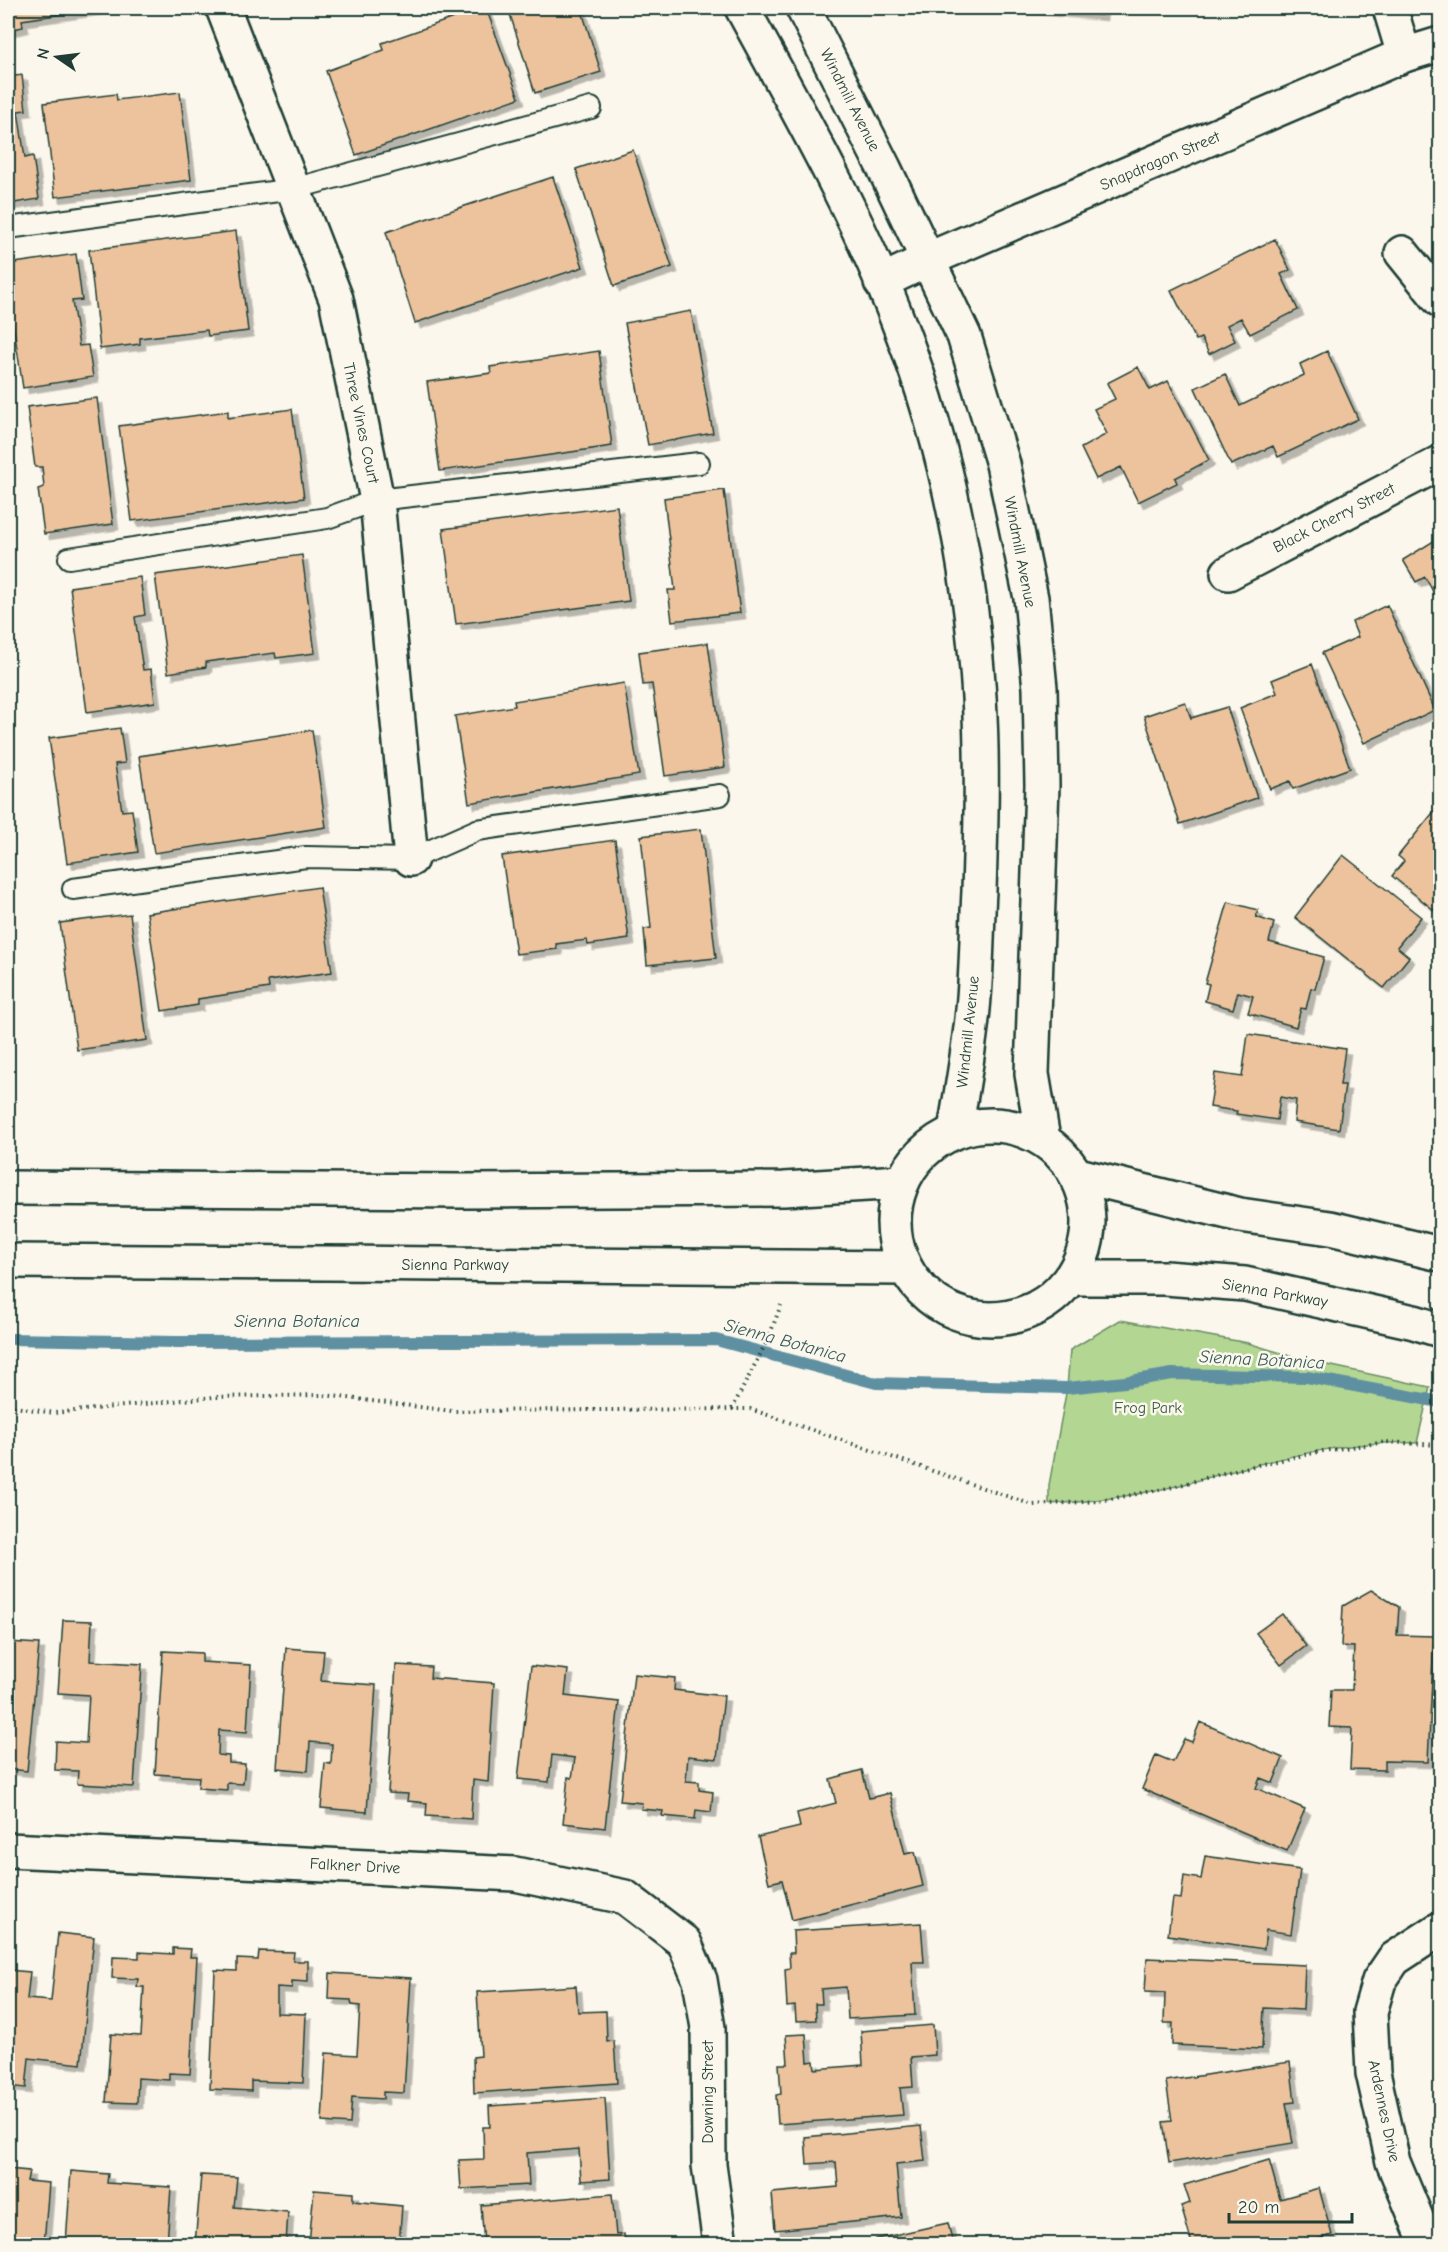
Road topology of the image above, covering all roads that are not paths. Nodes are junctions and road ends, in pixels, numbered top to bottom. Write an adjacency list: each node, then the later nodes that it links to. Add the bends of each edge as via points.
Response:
1 (223, 8): 8 (street, Three Vines Court)
2 (742, 8): 12 (street, Windmill Avenue, via 833,175)
3 (802, 8): 11 (street, Windmill Avenue)
4 (1390, 8): 6 (street)
5 (1440, 44): 6 (street, Snapdragon Street)
6 (1404, 55): 11 (street, Snapdragon Street)
7 (591, 108): 8 (lane)
8 (293, 189): 9 (lane); 16 (street, Three Vines Court, via 336,299)
9 (8, 228)
10 (1402, 254): 13 (street)
11 (929, 259): 12 (street, Snapdragon Street); 23 (street, Windmill Avenue, via 964,336 1003,464 1031,598 1040,688 1042,785 1032,1074)
12 (881, 282): 22 (street, Windmill Avenue, via 930,413 953,505 979,697 981,838 974,997)
13 (1440, 300)
14 (699, 463): 16 (lane)
15 (1440, 463): 18 (street, Black Cherry Street)
16 (377, 500): 17 (lane, via 327,518); 20 (street, Three Vines Court)
17 (69, 558)
18 (1228, 573)
19 (720, 795): 20 (lane, via 477,830)
20 (411, 859): 21 (lane, via 306,857)
21 (73, 889)
22 (955, 1131): 23 (street, via 1000,1125 1023,1128); 25 (street, via 931,1145)
23 (1043, 1139): 24 (street)
24 (1078, 1175): 27 (street, via 1240,1215 1330,1228); 30 (street, via 1088,1214 1084,1247)
25 (901, 1182): 26 (street, via 772,1190); 29 (street, via 894,1226)
26 (8, 1188)
27 (1440, 1254)
28 (8, 1261): 29 (street, Sienna Parkway)
29 (902, 1268): 30 (street, via 937,1303 964,1316 994,1319 1023,1313 1049,1299)
30 (1070, 1278): 31 (street, Sienna Parkway, via 1164,1278 1245,1284)
31 (1440, 1330)
32 (8, 1850): 34 (street, Falkner Drive, via 515,1874 625,1897)
33 (1440, 1929): 36 (street, Ardennes Drive, via 1394,1959 1379,1981 1370,2012 1373,2073 1393,2162)
34 (684, 1942): 35 (street, Downing Street, via 700,1980 708,2028 709,2165)
35 (720, 2244)
36 (1427, 2244)

